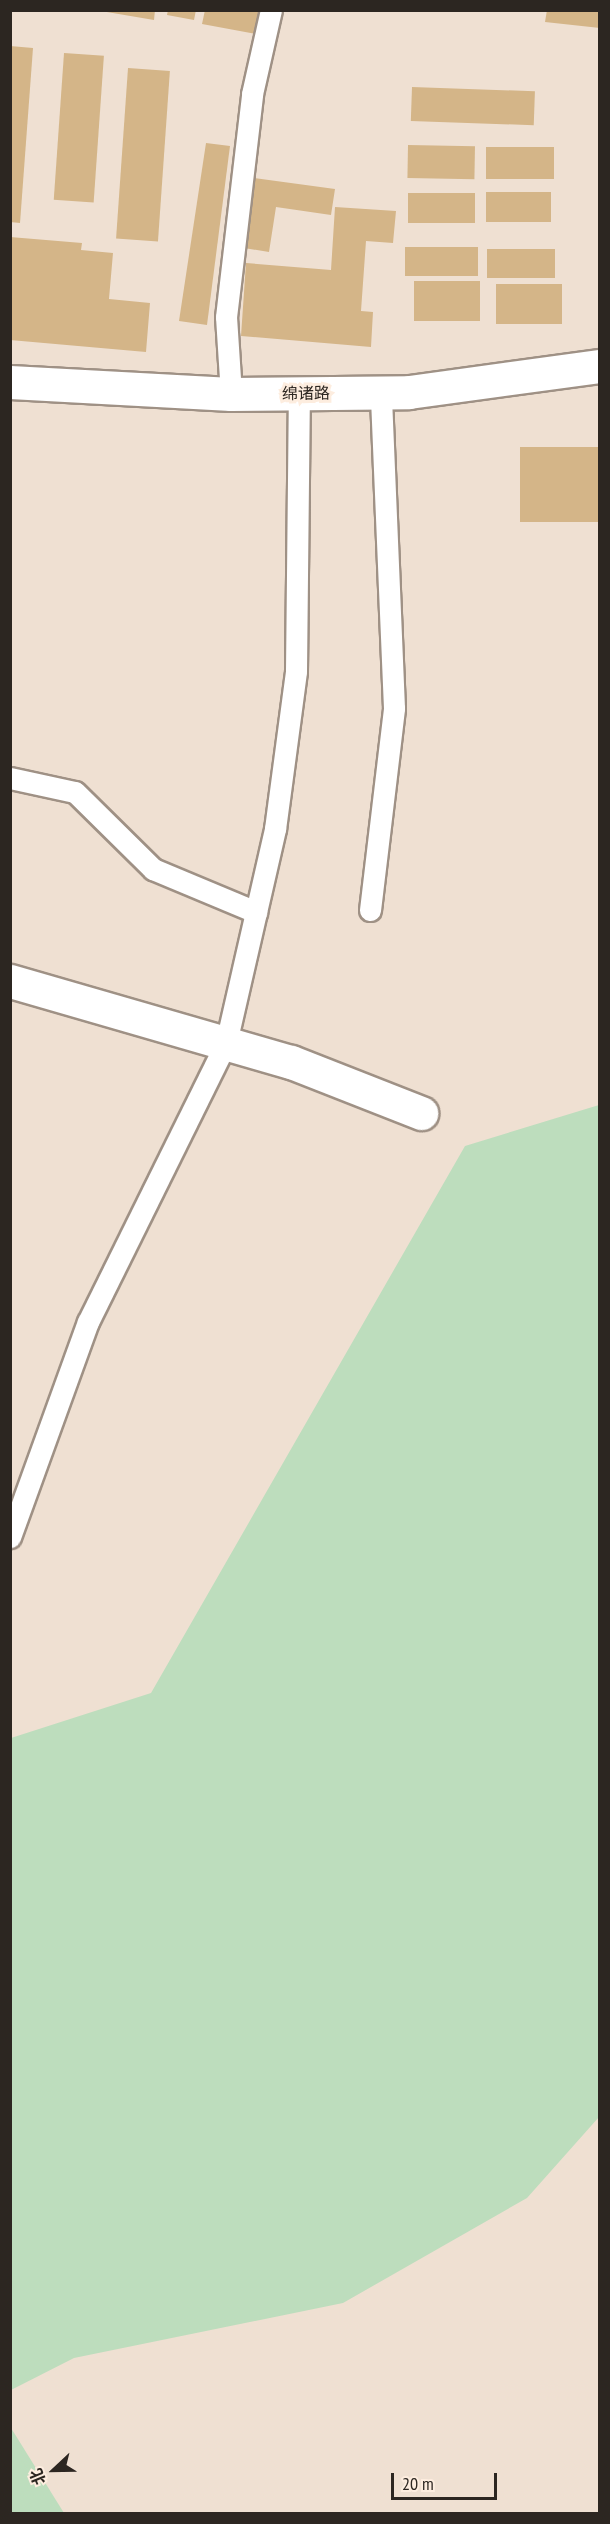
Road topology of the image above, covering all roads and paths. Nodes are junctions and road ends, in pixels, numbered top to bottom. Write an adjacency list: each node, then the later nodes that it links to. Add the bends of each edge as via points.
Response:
1 (270, 10): 6 (lane, via 252,94 226,317)
2 (600, 366): 4 (street, 绵诸路)
3 (10, 382): 6 (street, 绵诸路)
4 (381, 392): 5 (street, 绵诸路); 8 (lane, via 394,708)
5 (299, 393): 6 (street, 绵诸路); 9 (lane, via 297,671 275,829)
6 (231, 394)
7 (10, 778): 9 (lane, via 75,792 153,869)
8 (370, 910)
9 (256, 912): 11 (lane)
10 (10, 981): 11 (street)
11 (226, 1043): 12 (street, via 291,1062); 13 (lane, via 88,1322)
12 (420, 1113)
13 (10, 1537)

